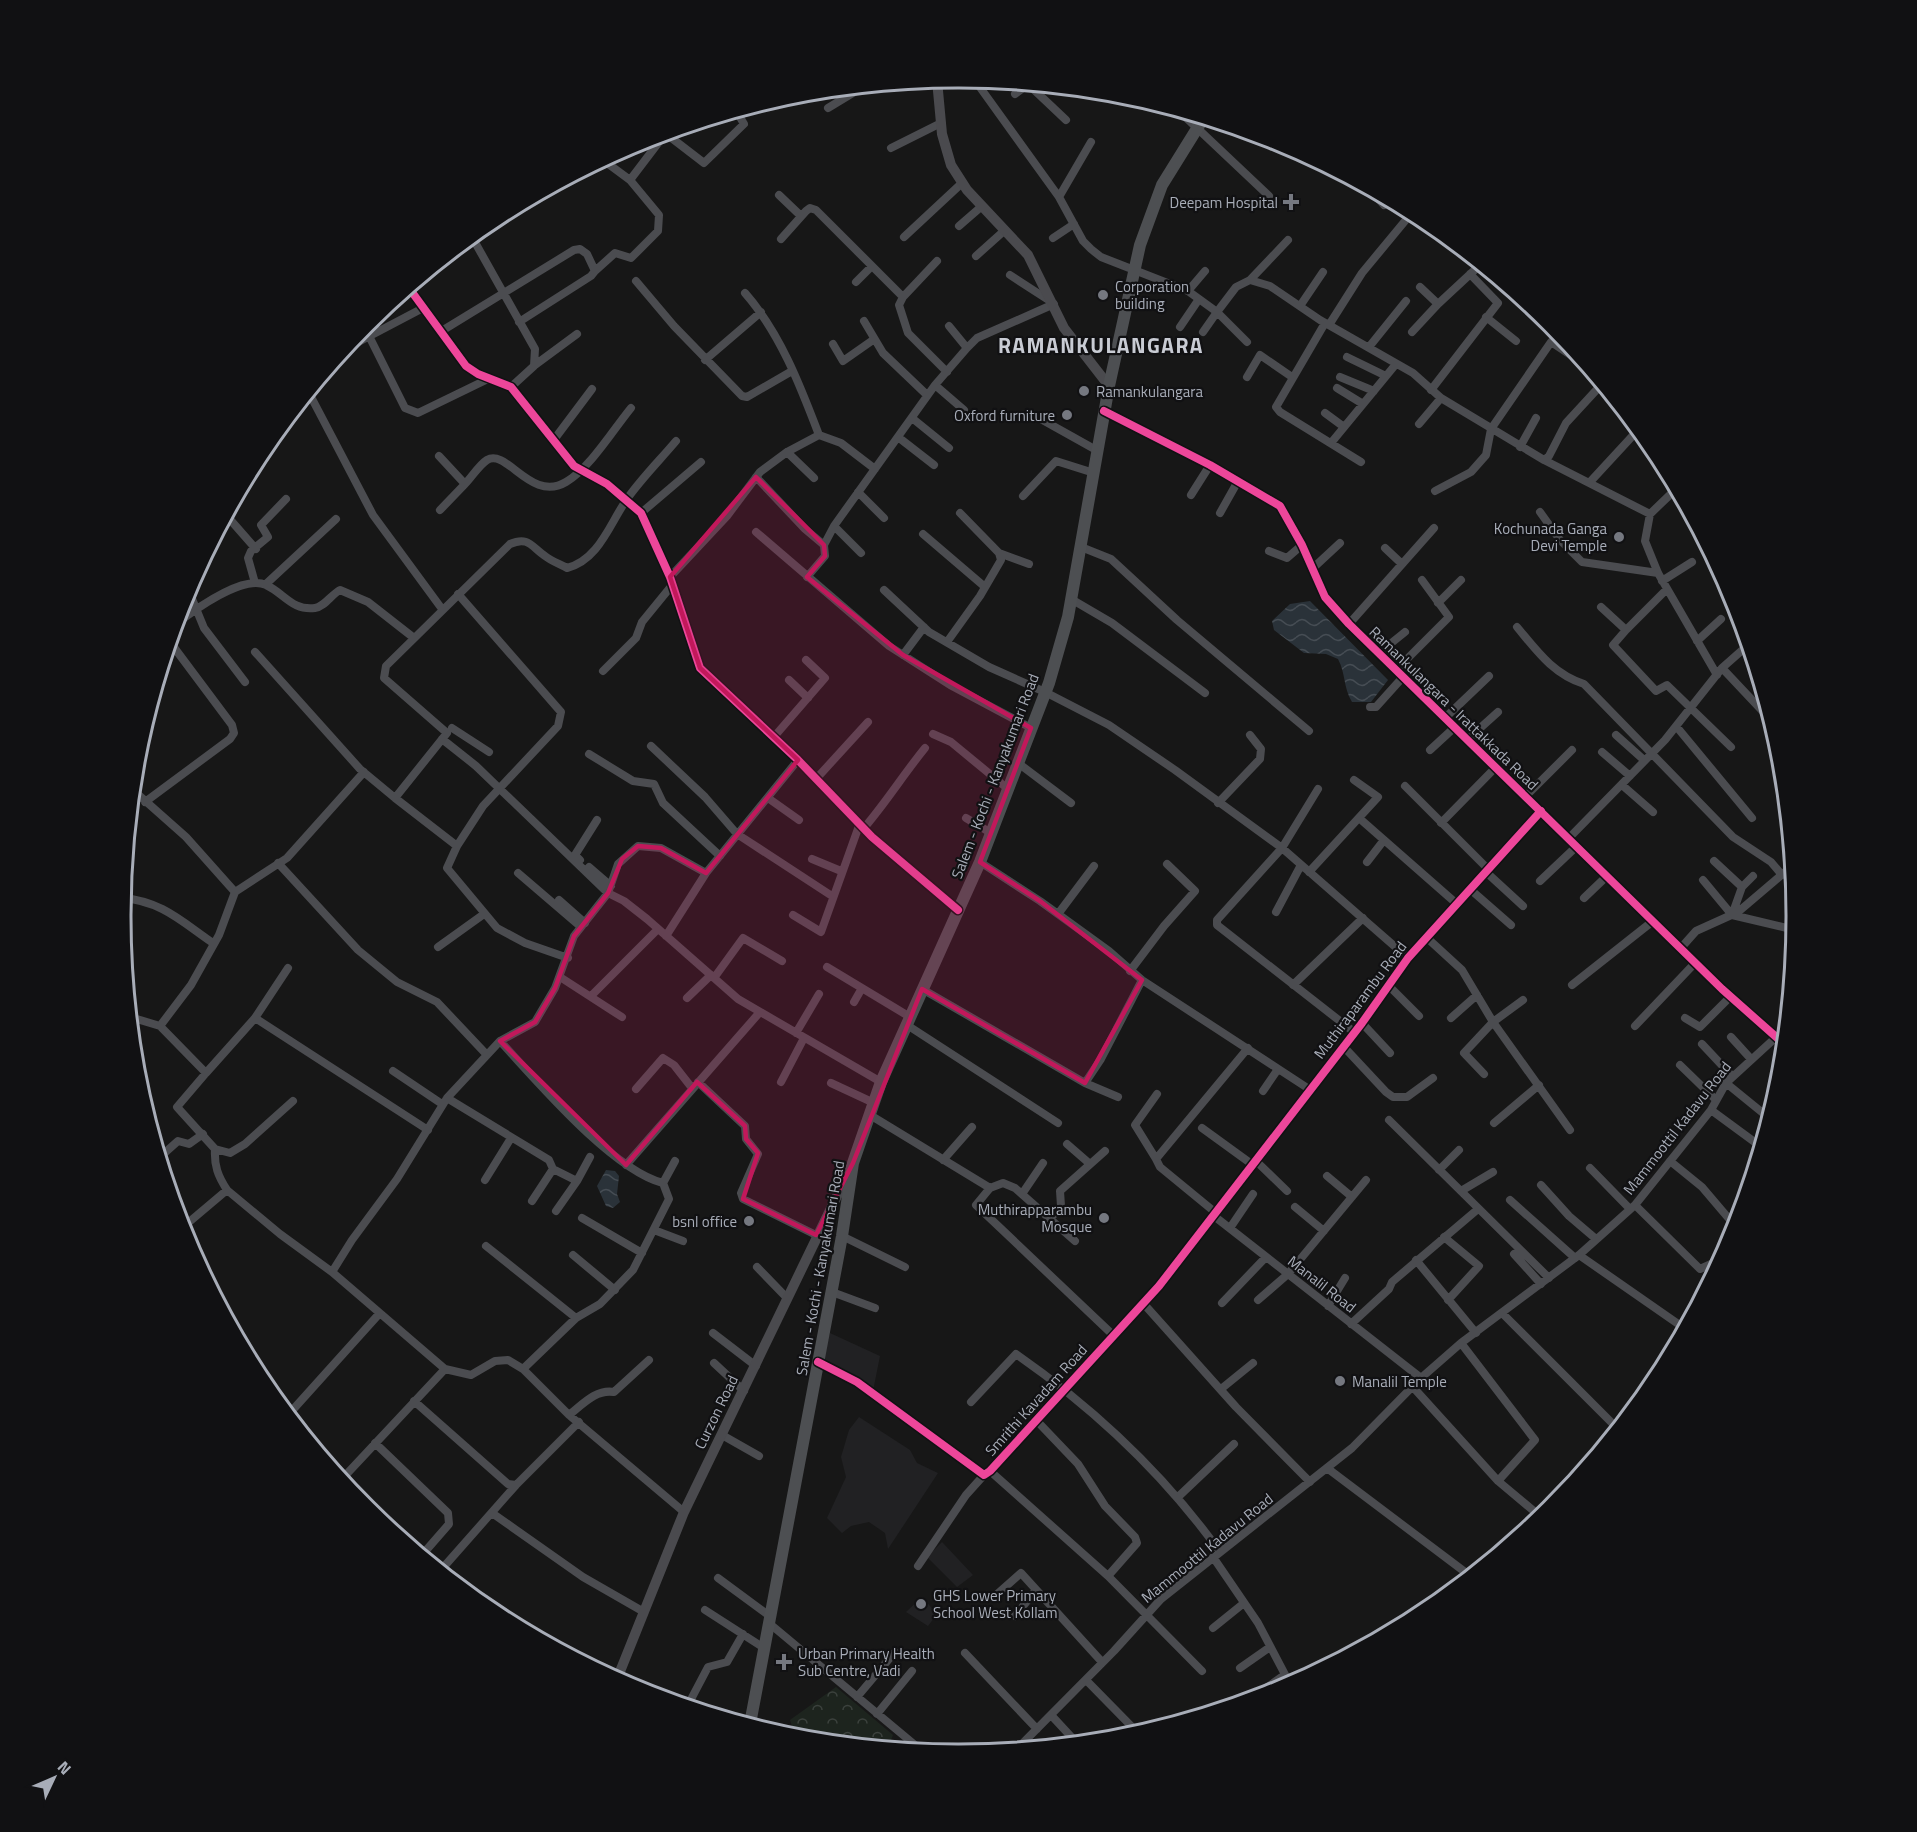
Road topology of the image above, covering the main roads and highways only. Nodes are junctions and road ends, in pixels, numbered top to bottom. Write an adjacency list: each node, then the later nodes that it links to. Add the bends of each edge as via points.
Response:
1 (938, 89): 3 (main road, via 951,165 962,183 1028,255 1064,328)
2 (1199, 124): 3 (main road, Salem - Kochi - Kanyakumari Road, via 1162,185 1140,245)
3 (1109, 386): 4 (main road, Salem - Kochi - Kanyakumari Road, via 1071,598 1045,692 980,862 881,1082)
4 (853, 1163): 5 (main road, Curzon Road, via 684,1512); 6 (main road, Salem - Kochi - Kanyakumari Road)
5 (620, 1671)
6 (751, 1717)

